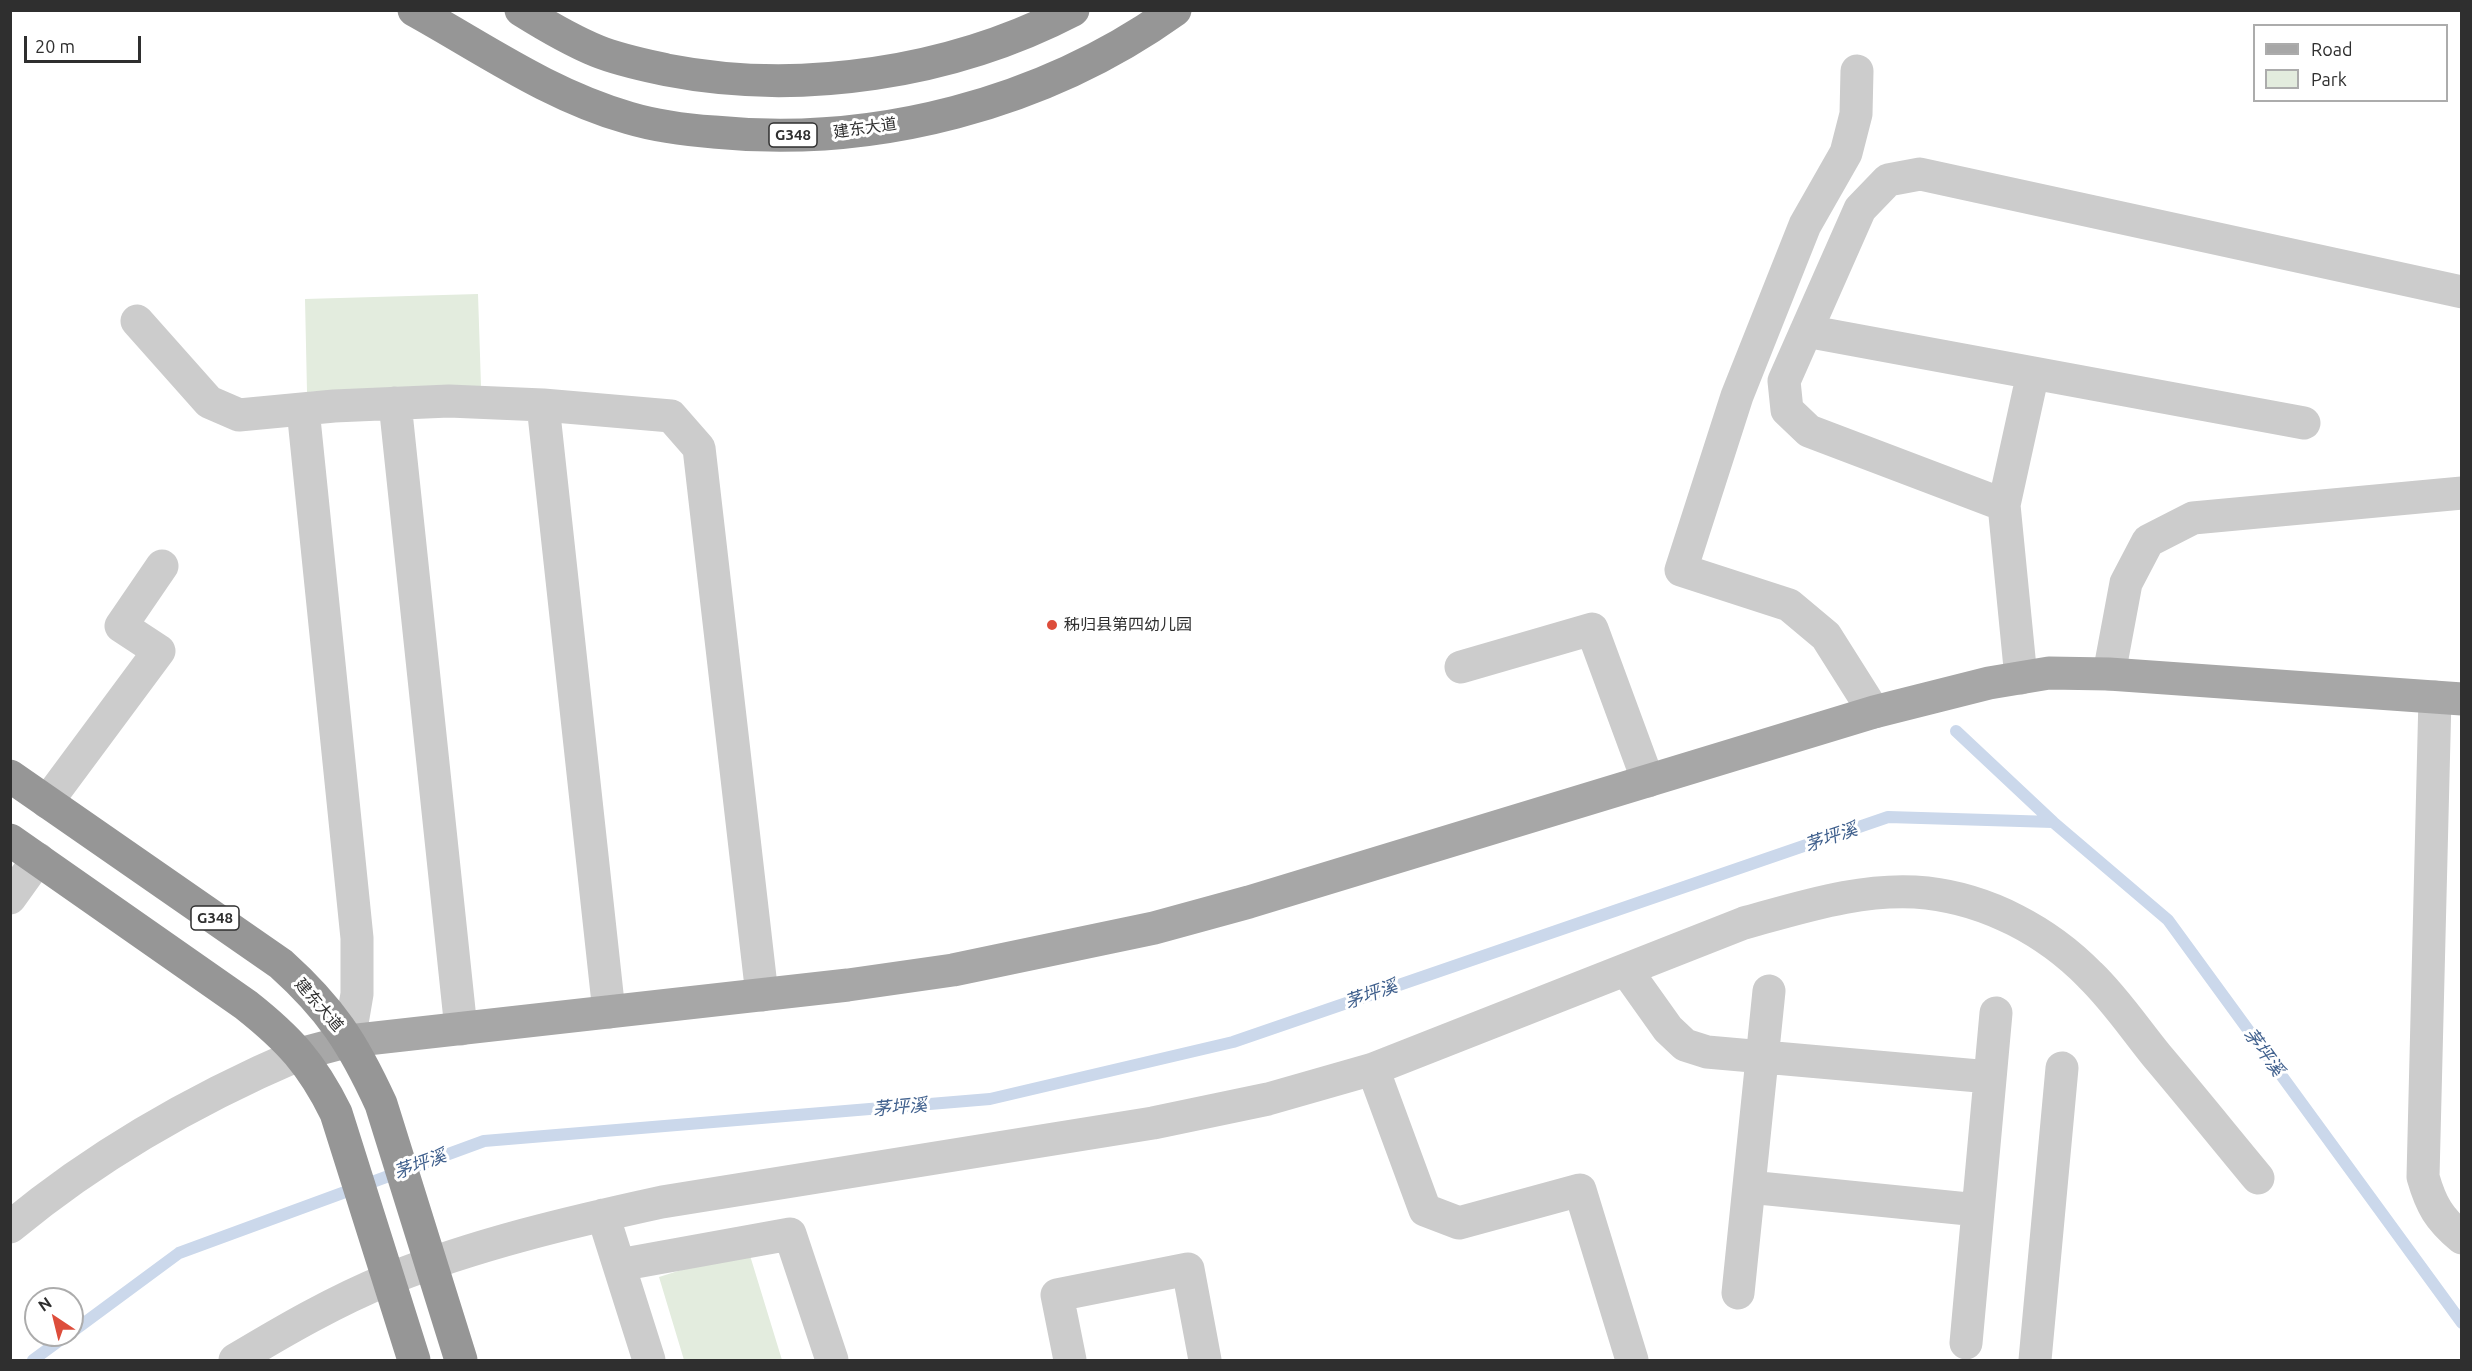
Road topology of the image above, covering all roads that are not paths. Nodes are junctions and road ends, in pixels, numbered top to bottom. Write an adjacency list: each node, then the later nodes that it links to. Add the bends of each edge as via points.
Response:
1 (414, 10): 4 (highway, 建东大道 / G348, via 519,72 572,98 630,119 751,136 866,130 986,104 1099,58)
2 (521, 10): 3 (highway, via 598,51 704,77 757,81 810,80 971,53)
3 (1073, 10)
4 (1155, 16)
5 (1857, 71): 21 (street, via 1856,114 1846,153 1805,225 1737,396 1681,570 1789,605 1826,636)
6 (2462, 292): 8 (street, via 1920,174 1888,180 1860,208)
7 (137, 321): 12 (street, via 209,402 239,415)
8 (1806, 331): 9 (street); 15 (street, via 1784,381 1787,410 1809,431)
9 (2033, 373): 13 (street); 15 (street)
10 (395, 403): 11 (street); 12 (street); 33 (street)
11 (543, 405): 30 (street, via 671,416 699,448); 31 (street)
12 (303, 409): 34 (street, via 357,938 357,994)
13 (2304, 423)
14 (2462, 493): 18 (street, via 2193,518 2157,536 2148,541 2126,583)
15 (2004, 505): 19 (street)
16 (162, 566): 24 (street, via 122,626 159,651)
17 (1461, 667): 23 (street, via 1592,629)
18 (2109, 674): 19 (main road, via 2049,673); 20 (main road)
19 (2021, 678): 21 (main road)
20 (2448, 698): 45 (street, via 2422,1177 2430,1203)
21 (1874, 712): 23 (main road)
22 (10, 776): 24 (highway, 建东大道 / G348)
23 (1648, 781): 30 (main road, via 1154,928 953,970)
24 (47, 802): 34 (highway, 建东大道 / G348, via 281,964 314,994)
25 (10, 840): 26 (highway)
26 (38, 859): 27 (street); 35 (highway, via 246,1005)
27 (10, 898)
28 (1626, 970): 36 (street, via 1668,1029 1685,1045 1707,1052); 38 (street); 40 (street, via 1744,923 1837,900 1882,892 1926,892 1973,902 2018,920 2091,975)
29 (1769, 991): 36 (street)
30 (762, 995): 31 (main road)
31 (609, 1012): 33 (main road)
32 (1996, 1013): 39 (street)
33 (461, 1029): 34 (main road)
34 (349, 1041): 35 (main road); 46 (highway, 建东大道 / G348, via 378,1099)
35 (300, 1054): 44 (street, via 196,1102 136,1136); 48 (highway, via 336,1113)
36 (1762, 1057): 39 (street); 41 (street)
37 (2062, 1068): 59 (street)
38 (1373, 1069): 43 (street, via 1268,1099 1153,1123 674,1200); 58 (street, via 1425,1210 1459,1223 1580,1190)
39 (1990, 1077): 42 (street)
40 (2258, 1178)
41 (1749, 1187): 42 (street); 49 (street)
42 (1978, 1210): 50 (street)
43 (603, 1215): 46 (street); 47 (street)
44 (10, 1227)
45 (2462, 1238)
46 (431, 1264): 48 (street); 53 (highway, 建东大道 / G348)
47 (619, 1265): 54 (street); 55 (street, via 790,1234)
48 (388, 1280): 51 (street, via 298,1322); 52 (highway)
49 (1738, 1293)
50 (1966, 1343)
51 (235, 1360)
52 (414, 1360)
53 (461, 1360)
54 (649, 1360)
55 (832, 1360)
56 (1070, 1360): 57 (street, via 1057,1295 1188,1269)
57 (1205, 1360)
58 (1632, 1360)
59 (2035, 1360)

